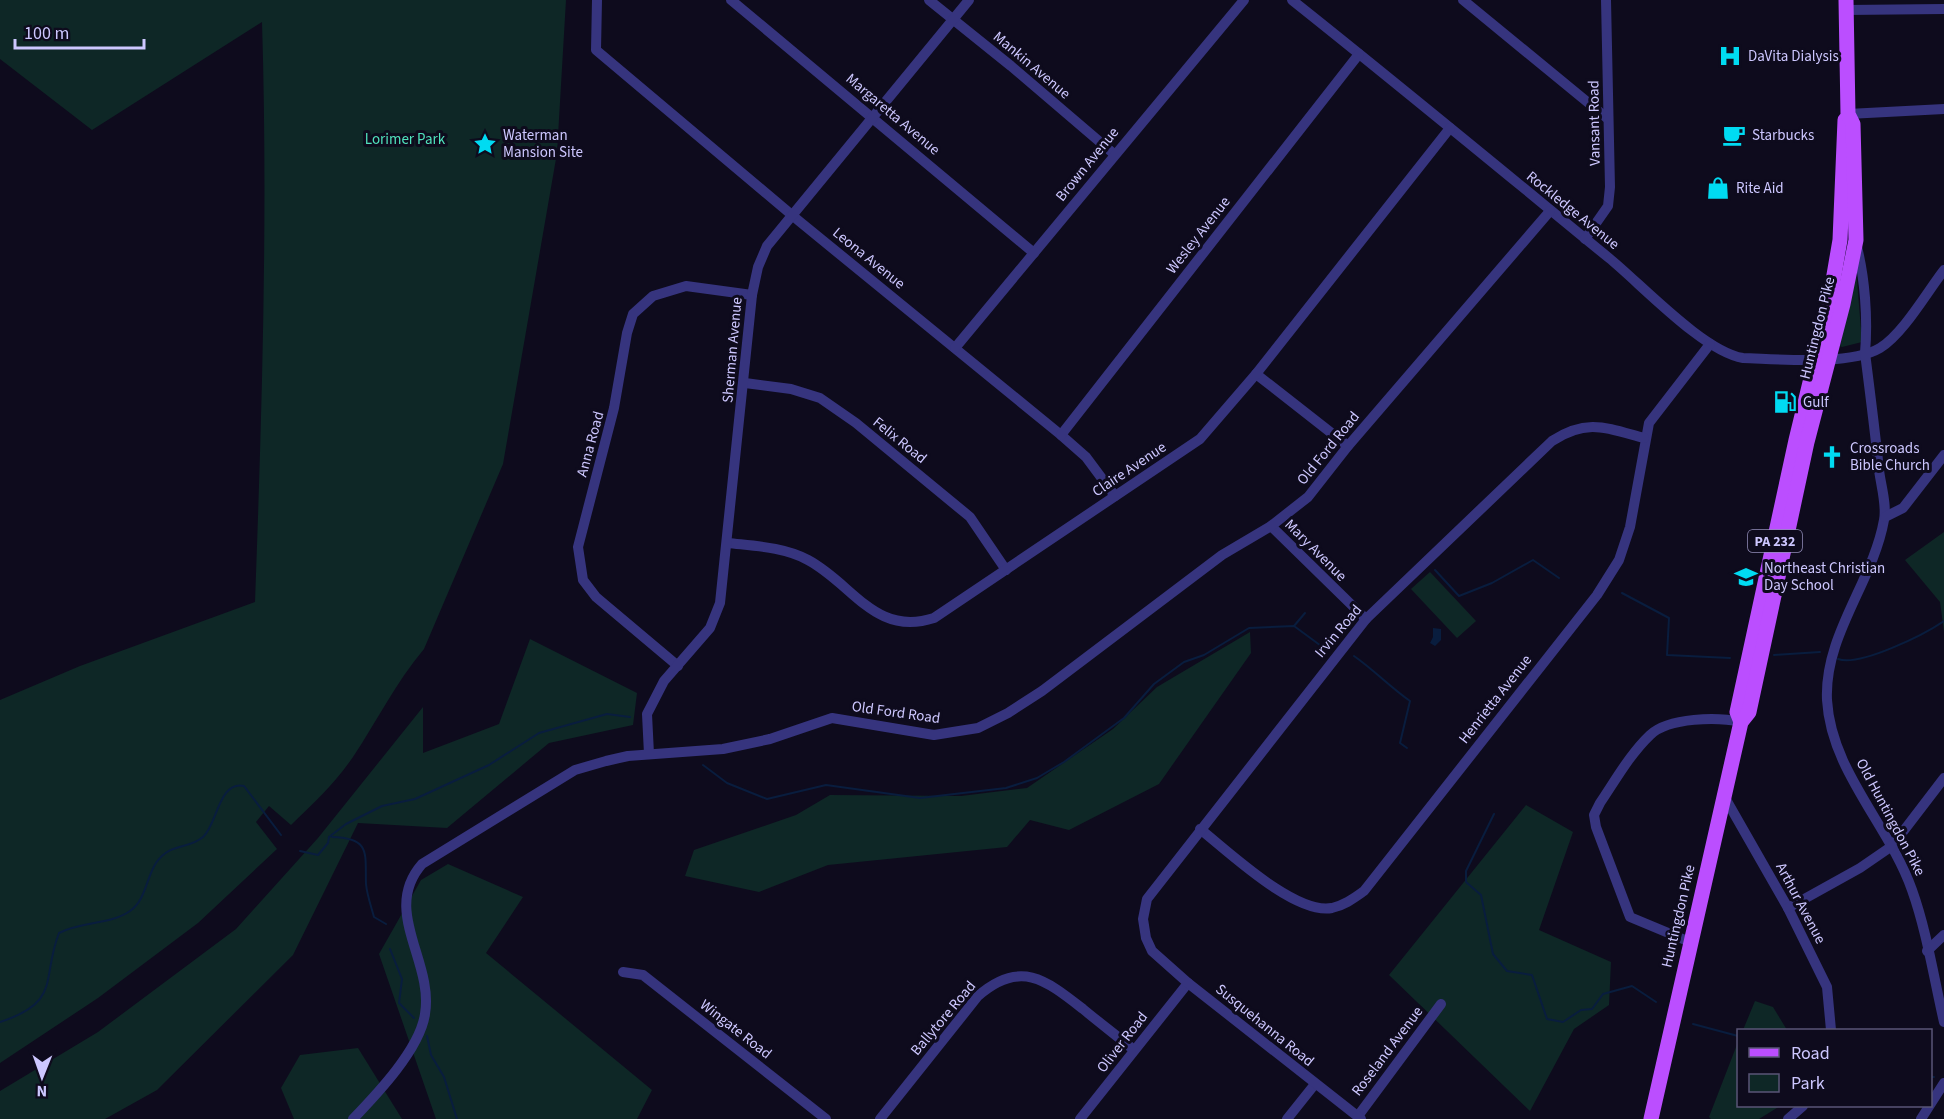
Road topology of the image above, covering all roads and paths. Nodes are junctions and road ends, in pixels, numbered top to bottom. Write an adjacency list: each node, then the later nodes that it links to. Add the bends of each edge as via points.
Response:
1 (597, 0): 20 (street, Leona Avenue, via 596,50)
2 (731, 0): 15 (street, Margaretta Avenue)
3 (929, 0): 11 (street, Mankin Avenue)
4 (969, 0): 11 (street, Sherman Avenue)
5 (1244, 0): 18 (street, Brown Avenue)
6 (1292, 0): 12 (street, Rockledge Avenue)
7 (1463, 0): 16 (street)
8 (1606, 0): 16 (street, Vansant Road)
9 (1846, 5): 10 (street); 14 (main road, Huntingdon Pike / PA 232)
10 (1944, 9)
11 (953, 20): 15 (street, Sherman Avenue); 18 (street, Mankin Avenue)
12 (1359, 54): 17 (street, Rockledge Avenue); 32 (street, Wesley Avenue)
13 (1944, 109): 14 (street)
14 (1848, 114): 22 (main road, Huntingdon Pike / PA 232, via 1853,124); 29 (main road, Huntingdon Pike / PA 232, via 1843,124 1840,240)
15 (873, 117): 20 (street, Sherman Avenue); 23 (street, Margaretta Avenue)
16 (1608, 119): 21 (street, Vansant Road, via 1608,206)
17 (1450, 128): 19 (street, Rockledge Avenue); 30 (street, Claire Avenue)
18 (1114, 154): 23 (street, Brown Avenue)
19 (1550, 211): 21 (street, Rockledge Avenue); 34 (street, Old Ford Road)
20 (791, 214): 25 (street, Sherman Avenue, via 767,246); 27 (street, Leona Avenue)
21 (1585, 239): 26 (street, Rockledge Avenue)
22 (1856, 240): 28 (street, Old Huntingdon Pike); 29 (main road, Huntingdon Pike / PA 232, via 1843,304)
23 (1034, 253): 27 (street, Brown Avenue)
24 (1944, 270): 28 (street, via 1898,330 1880,348)
25 (752, 295): 31 (street, Sherman Avenue); 42 (street, Anna Road, via 686,286 653,296 633,315 578,547 583,580 596,597)
26 (1710, 344): 29 (street, Rockledge Avenue, via 1743,358); 33 (street, Henrietta Avenue, via 1662,402)
27 (955, 348): 32 (street, Leona Avenue)
28 (1865, 353): 29 (street, Rockledge Avenue); 37 (street, Old Huntingdon Pike)
29 (1821, 359): 43 (main road, Huntingdon Pike / PA 232, via 1749,712)
30 (1256, 374): 34 (street); 36 (street, Claire Avenue, via 1200,439)
31 (745, 383): 39 (street, Sherman Avenue); 40 (street, Felix Road, via 791,389 820,398 856,423 970,517)
32 (1061, 435): 36 (street, Leona Avenue, via 1086,458)
33 (1644, 438): 41 (street, Irvin Road, via 1601,426 1584,425 1567,431); 47 (street, Henrietta Avenue, via 1630,527 1619,560 1597,595 1364,891 1346,904 1330,909 1310,908 1291,900)
34 (1348, 446): 38 (street, Old Ford Road, via 1308,497)
35 (1944, 455): 37 (street, via 1903,507)
36 (1115, 496): 40 (street, Claire Avenue)
37 (1885, 517): 48 (street, Old Huntingdon Pike, via 1876,553 1832,655 1827,674 1827,703 1848,772)
38 (1271, 526): 41 (street, Mary Avenue); 44 (street, Old Ford Road, via 1222,555 1042,691 978,728 934,735 832,718 770,739 723,749)
39 (728, 543): 40 (street, Claire Avenue, via 806,559 877,614 899,622 921,623 934,618); 42 (street, Sherman Avenue, via 710,628)
40 (1006, 570)
41 (1366, 619): 47 (street, Irvin Road)
42 (678, 666): 44 (street, Sherman Avenue, via 664,681 647,714)
43 (1741, 723): 46 (main road, Huntingdon Pike / PA 232); 51 (street, via 1716,718 1690,721 1651,734 1594,815 1630,917)
44 (649, 754): 65 (street, Old Ford Road, via 575,770 444,849 411,877 406,917 425,992 423,1022 404,1060)
45 (1944, 778): 48 (street)
46 (1724, 796): 49 (street, Arthur Avenue); 51 (main road, Huntingdon Pike / PA 232)
47 (1200, 829): 52 (street, Irvin Road, via 1147,899 1143,919)
48 (1892, 846): 49 (street); 53 (street, Old Huntingdon Pike, via 1912,890)
49 (1788, 908): 58 (street, Arthur Avenue, via 1827,987)
50 (1944, 935): 53 (street)
51 (1690, 942): 70 (main road, Huntingdon Pike / PA 232)
52 (1152, 951): 55 (street, Susquehanna Road)
53 (1927, 951): 57 (street, Old Huntingdon Pike)
54 (623, 972): 66 (street, Wingate Road, via 644,975)
55 (1188, 983): 59 (street, Oliver Road); 61 (street, Susquehanna Road)
56 (1440, 1004): 64 (street, Roseland Avenue)
57 (1944, 1022)
58 (1831, 1029)
59 (1134, 1050): 67 (street, Ballytore Road, via 1050,983 1027,975 1007,977 978,996); 68 (street, Oliver Road)
60 (1944, 1083): 62 (street)
61 (1315, 1084): 64 (street, Susquehanna Road); 69 (street)
62 (1932, 1102)
63 (1802, 1107): 71 (street)
64 (1359, 1118)
65 (353, 1119)
66 (826, 1119)
67 (880, 1119)
68 (1080, 1119)
69 (1287, 1119)
70 (1650, 1119)
71 (1788, 1119)

